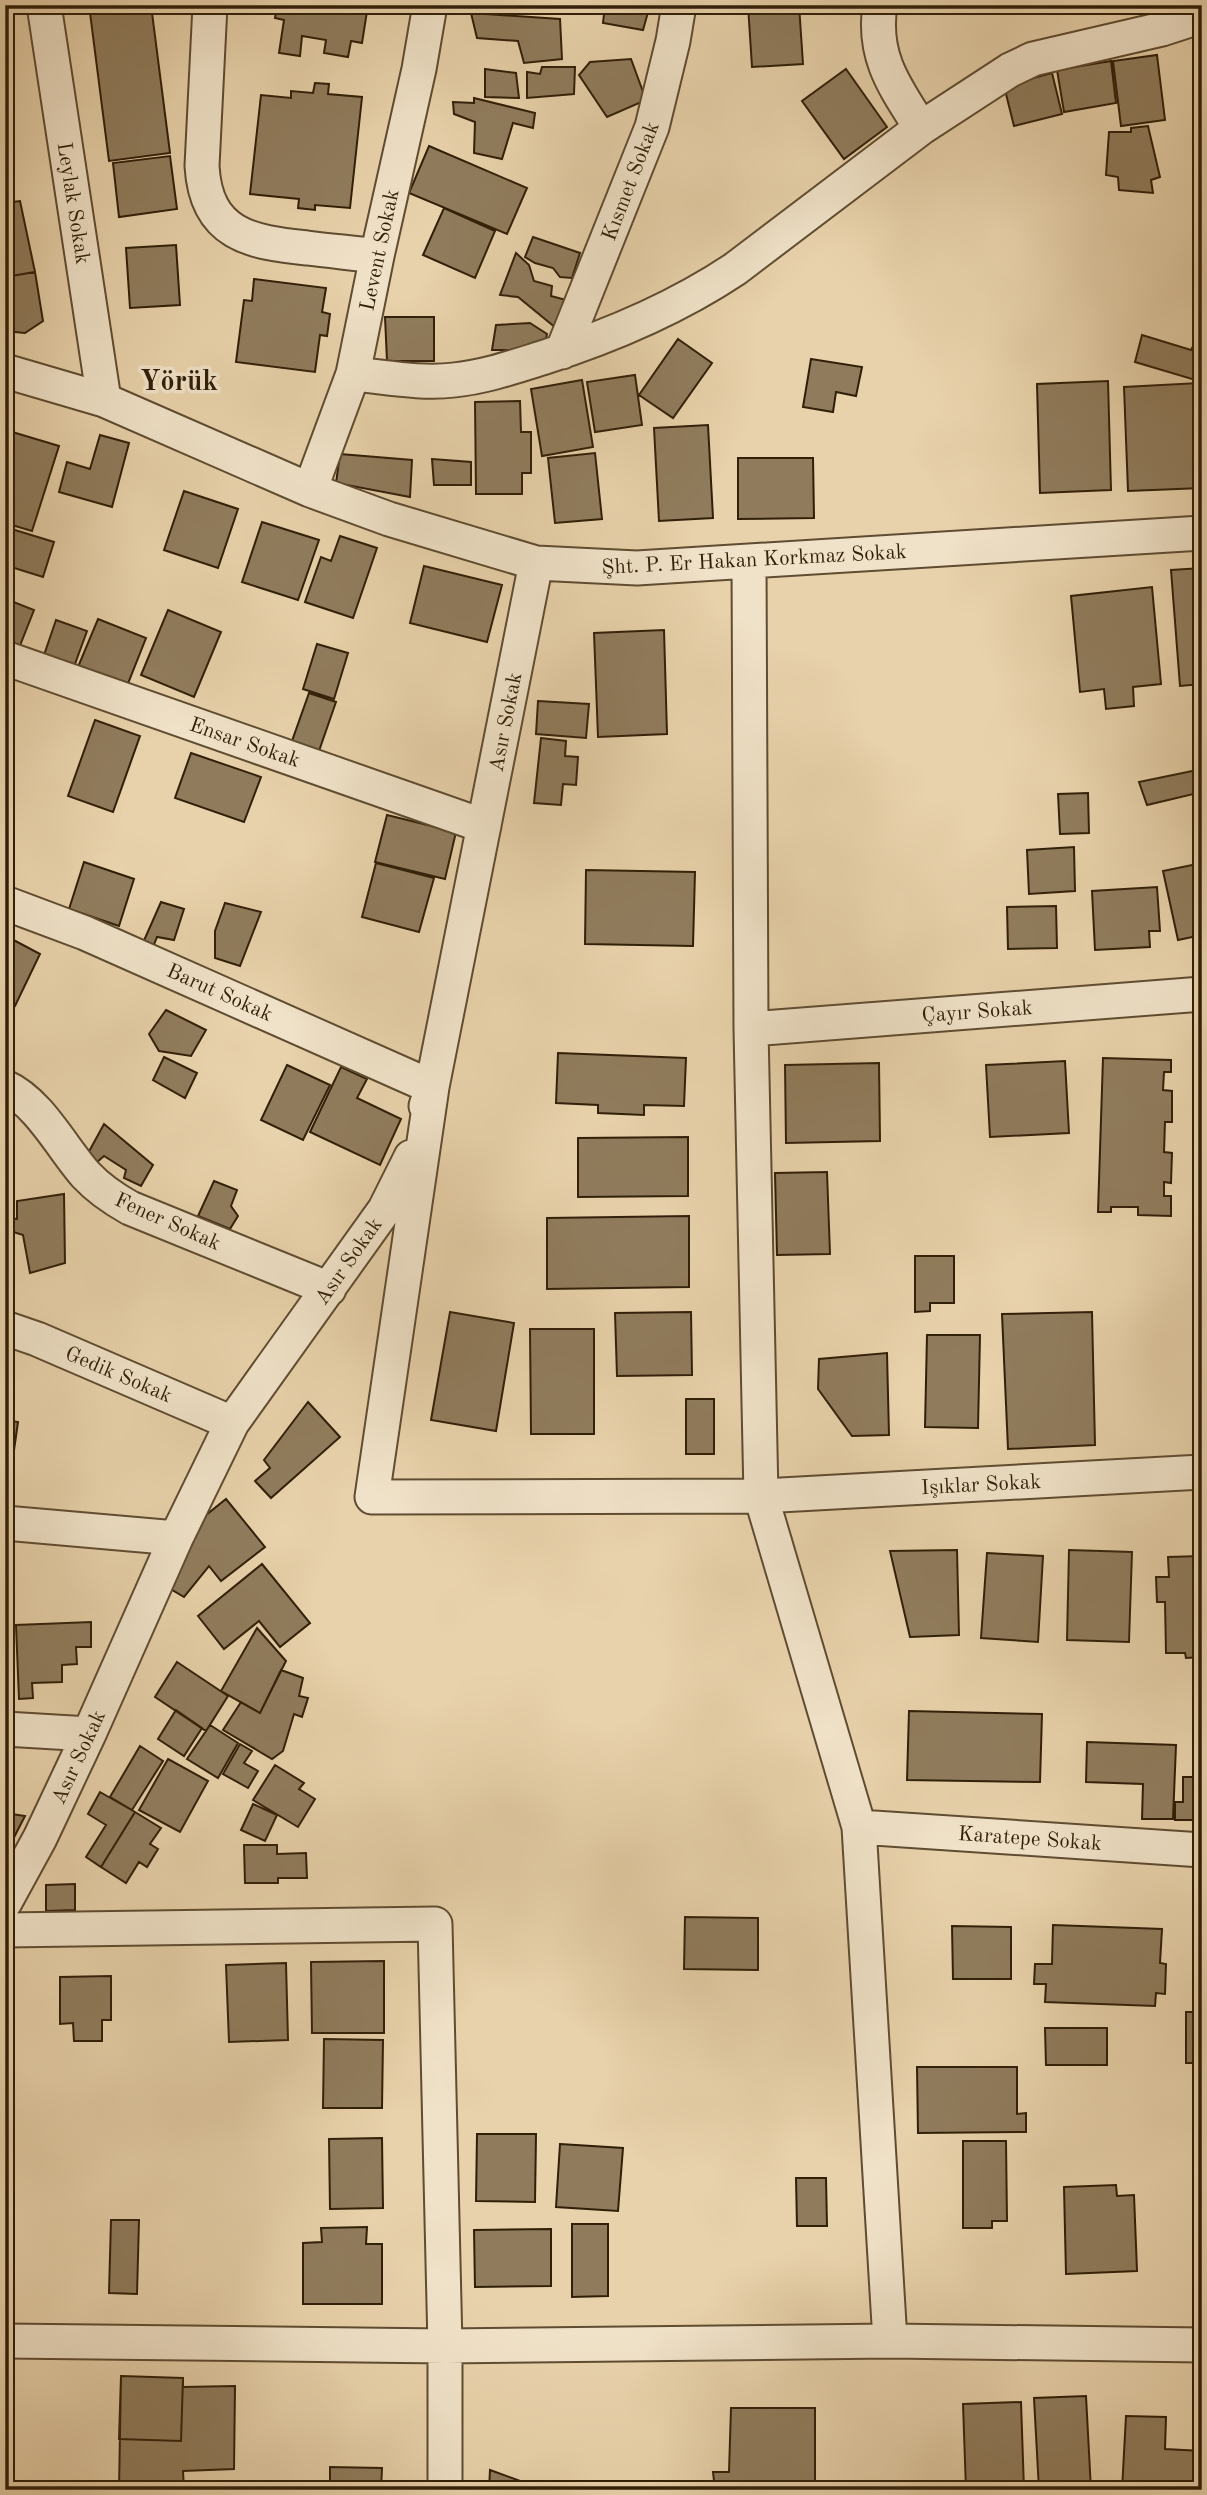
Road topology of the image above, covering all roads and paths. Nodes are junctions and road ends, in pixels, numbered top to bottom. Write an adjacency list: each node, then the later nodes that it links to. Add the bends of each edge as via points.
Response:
1 (44, 5): 12 (street, Leylak Sokak)
2 (210, 5): 8 (street, via 202,166 204,185 216,212 231,228 255,241)
3 (430, 5): 8 (street, Levent Sokak)
4 (679, 5): 9 (street, Kısmet Sokak, via 652,127)
5 (880, 5): 7 (street, via 883,62)
6 (1202, 16): 7 (street, via 1032,60)
7 (921, 128): 9 (street, via 767,247 703,290 642,322)
8 (377, 256): 11 (street, Levent Sokak)
9 (562, 352): 11 (street, via 503,371 454,380)
10 (5, 371): 12 (street, Şht. P. Er Hakan Korkmaz Sokak)
11 (353, 374): 13 (street, Levent Sokak)
12 (104, 400): 13 (street, Şht. P. Er Hakan Korkmaz Sokak)
13 (310, 490): 16 (street, Şht. P. Er Hakan Korkmaz Sokak)
14 (1202, 533): 15 (street, Şht. P. Er Hakan Korkmaz Sokak)
15 (750, 561): 16 (street, Şht. P. Er Hakan Korkmaz Sokak, via 637,568); 21 (street)
16 (536, 563): 18 (street, Asır Sokak)
17 (5, 657): 18 (street, Ensar Sokak)
18 (484, 826): 23 (street, Asır Sokak)
19 (5, 903): 23 (street, Barut Sokak, via 85,933)
20 (1202, 994): 21 (street, Çayır Sokak)
21 (751, 1029): 28 (street)
22 (5, 1087): 24 (street, Fener Sokak, via 22,1096 107,1194 130,1208)
23 (432, 1087): 24 (street, Asır Sokak, via 401,1180); 28 (street, Işıklar Sokak, via 372,1497)
24 (329, 1289): 26 (street, Asır Sokak)
25 (5, 1328): 26 (street, Gedik Sokak)
26 (232, 1423): 30 (street, Asır Sokak)
27 (1202, 1472): 28 (street, Işıklar Sokak)
28 (761, 1496): 33 (street)
29 (5, 1523): 30 (street)
30 (176, 1538): 32 (street, Asır Sokak)
31 (5, 1729): 32 (street)
32 (89, 1734): 35 (street, Asır Sokak)
33 (859, 1826): 34 (street, Karatepe Sokak); 38 (street)
34 (1202, 1850)
35 (5, 1902)
36 (5, 1930): 40 (street, via 435,1924)
37 (5, 2341): 40 (street)
38 (890, 2341): 39 (street); 40 (street)
39 (1202, 2345)
40 (444, 2346): 41 (street)
41 (445, 2490)

